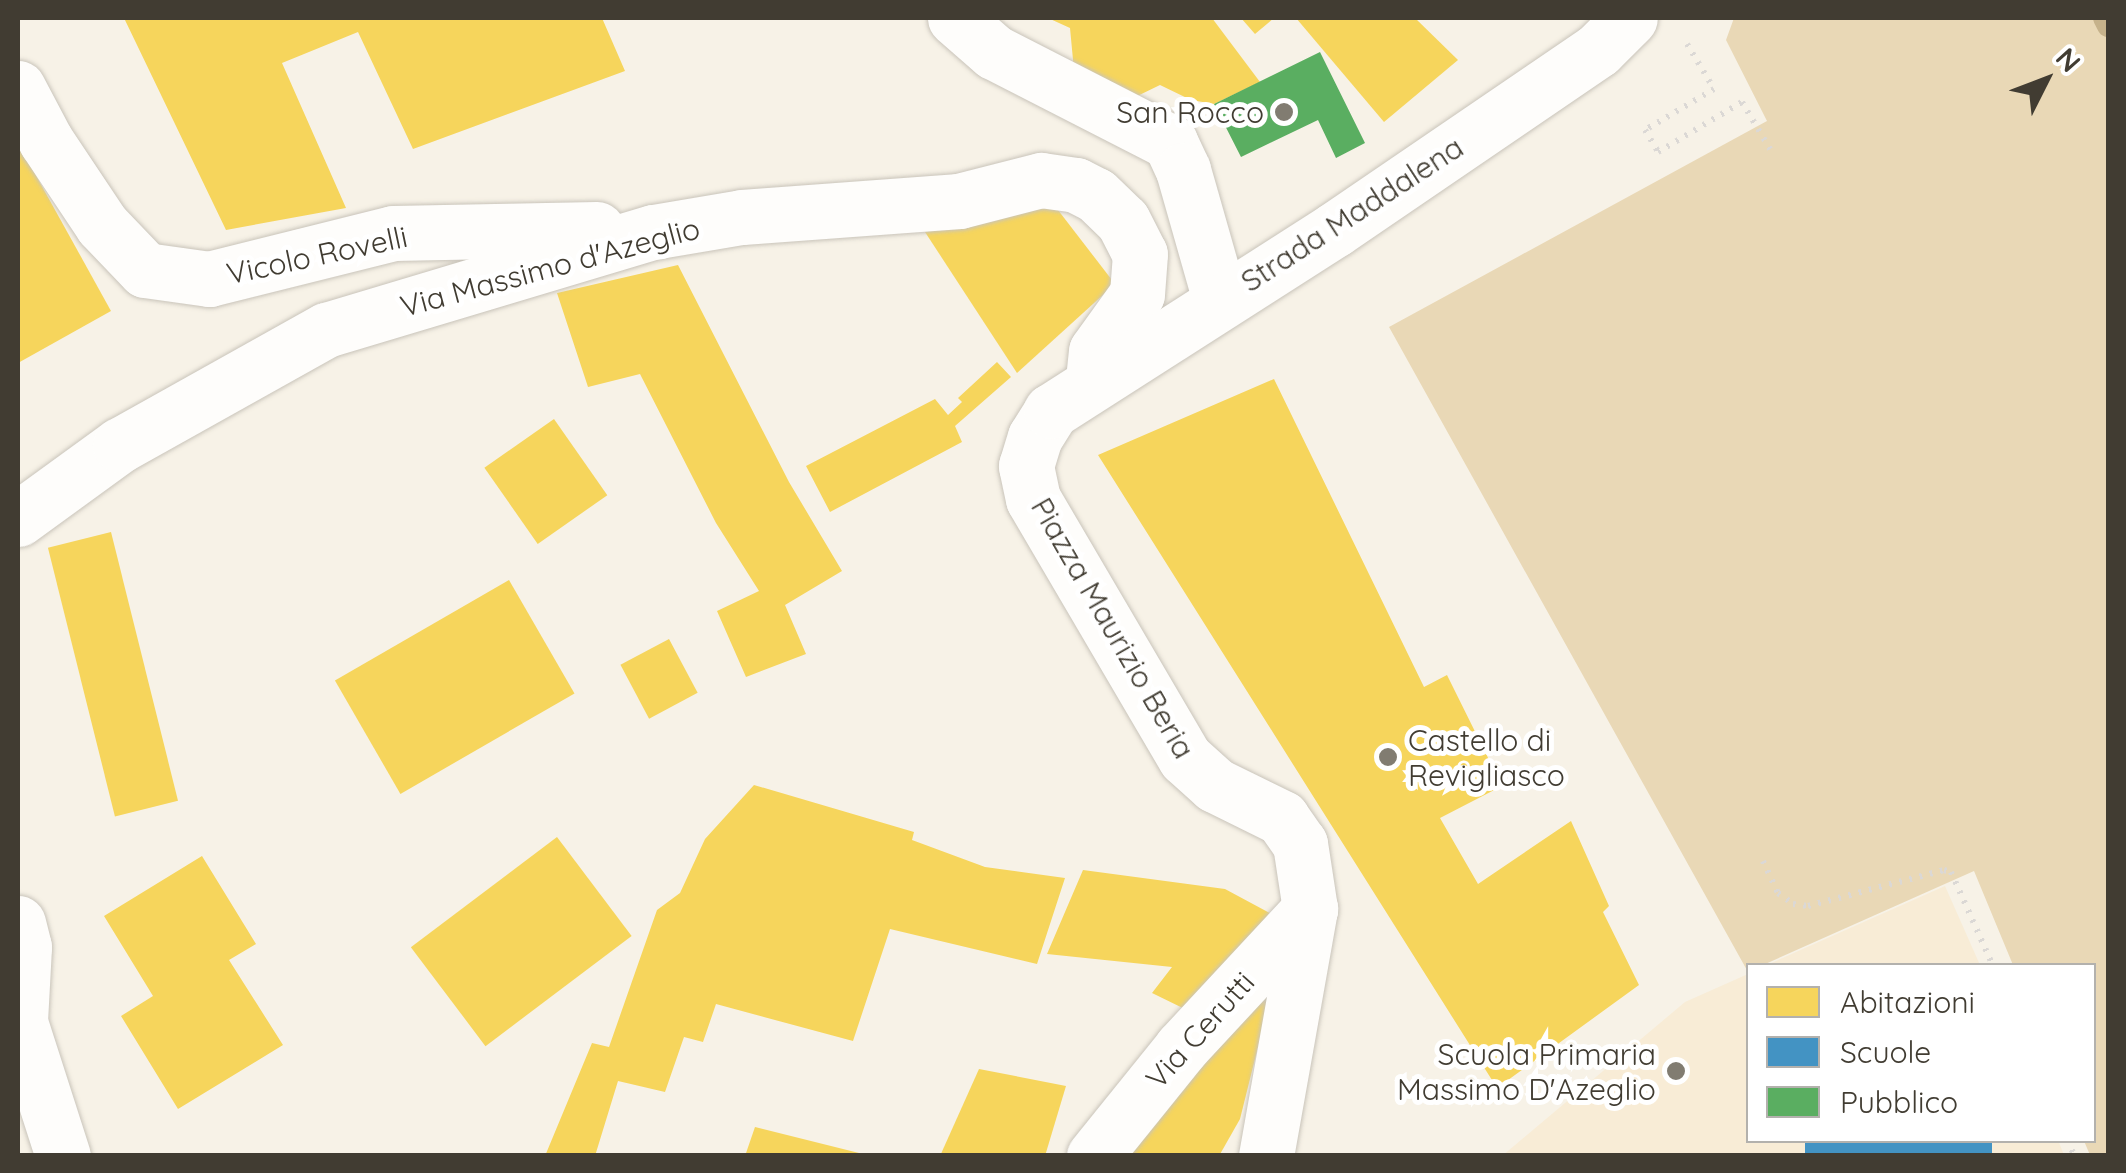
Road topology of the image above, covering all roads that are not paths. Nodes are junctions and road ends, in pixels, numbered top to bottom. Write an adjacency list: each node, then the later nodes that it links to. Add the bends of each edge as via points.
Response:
1 (955, 18): 5 (street, via 994,52 1170,142)
2 (1655, 25): 5 (street, Strada Maddalena, via 1598,50)
3 (18, 88): 4 (street, Vicolo Rovelli, via 102,225 145,270 209,279 393,233)
4 (653, 232): 6 (street, Via Massimo d'Azeglio, via 742,217 959,200 1041,180 1076,186 1124,222 1140,254 1137,294 1096,351); 7 (street, Via Massimo d'Azeglio, via 326,330 120,445)
5 (1220, 300): 6 (street, Strada Maddalena)
6 (1080, 391): 8 (street, Piazza Maurizio Beria, via 1051,411 1035,436 1026,466 1033,499 1185,758 1215,786 1282,818 1300,844)
7 (18, 519)
8 (1308, 891): 12 (street, Via Cerutti); 13 (street)
9 (18, 923): 10 (street, via 24,947)
10 (19, 1018): 11 (street)
11 (63, 1156)
12 (1094, 1156)
13 (1266, 1156)

